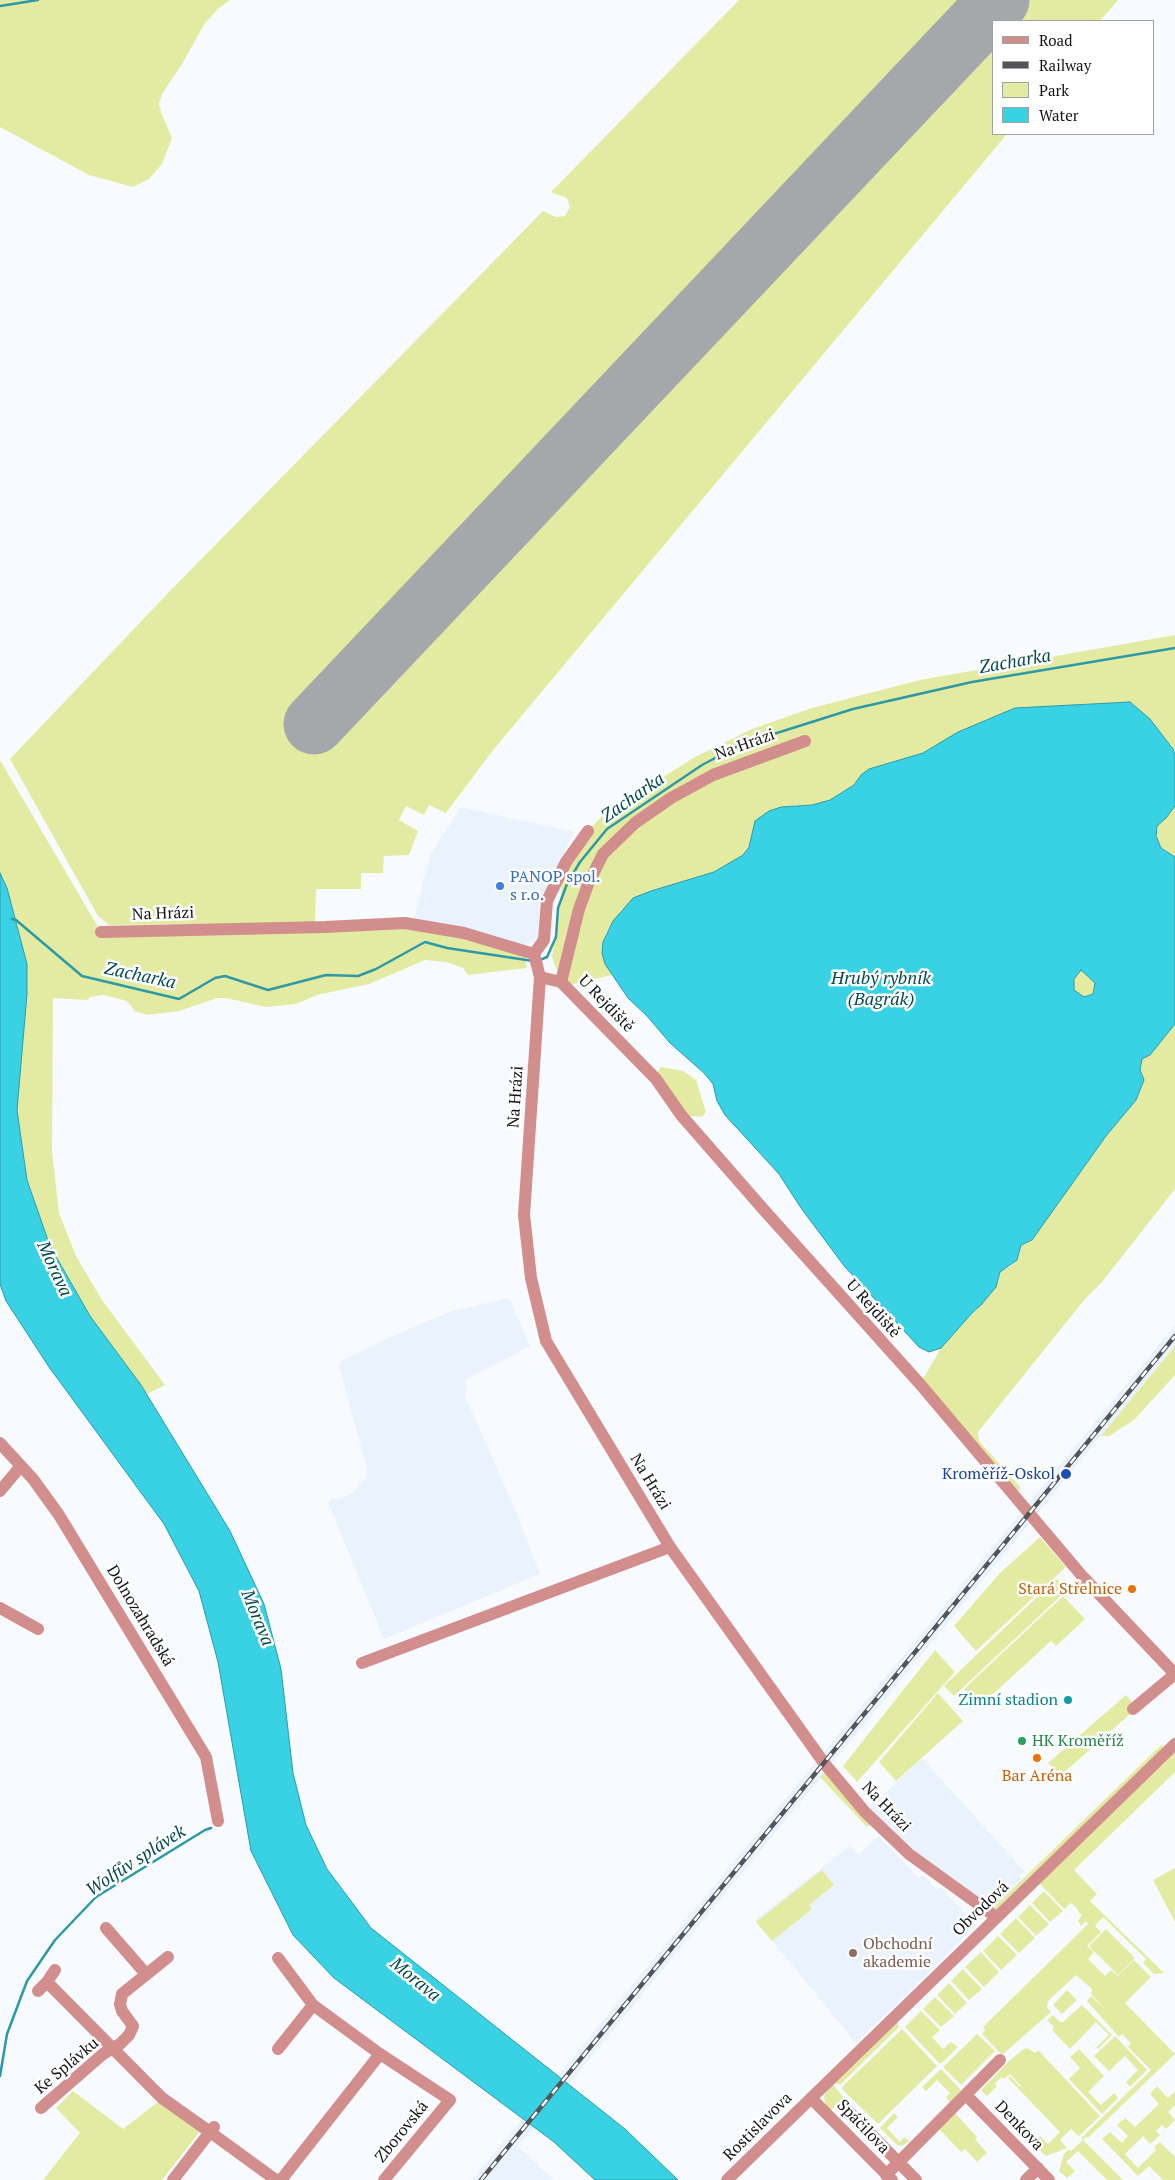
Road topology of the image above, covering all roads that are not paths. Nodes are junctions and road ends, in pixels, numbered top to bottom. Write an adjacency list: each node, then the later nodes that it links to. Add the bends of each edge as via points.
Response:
1 (805, 741): 5 (street, Na Hrázi, via 713,775 671,798 634,823 602,854 589,882)
2 (588, 831): 4 (street, Na Hrázi, via 566,862 547,901 544,940)
3 (101, 932): 4 (street, Na Hrázi, via 405,923 464,932)
4 (536, 964): 5 (street, U Rejdiště); 9 (street, Na Hrázi, via 524,1216 546,1341)
5 (561, 982): 13 (street, U Rejdiště, via 656,1079 681,1115 920,1384 1083,1577)
6 (0, 1443): 7 (street, Dolnozahradská)
7 (20, 1467): 8 (street); 16 (street, Dolnozahradská, via 33,1479 59,1515 206,1757)
8 (0, 1491)
9 (670, 1547): 12 (street); 17 (street, Na Hrázi, via 817,1753 865,1812 909,1854)
10 (0, 1608): 11 (street)
11 (38, 1629)
12 (362, 1663)
13 (1175, 1674): 14 (street)
14 (1133, 1710)
15 (1175, 1744): 17 (street, Obvodová)
16 (218, 1821)
17 (996, 1917): 31 (street, Obvodová)
18 (106, 1928): 22 (street)
19 (168, 1957): 22 (street)
20 (278, 1958): 25 (street, Zborovská)
21 (55, 1970): 23 (street)
22 (146, 1974): 26 (street, via 122,1994 122,2011 133,2026 129,2035)
23 (47, 1982): 24 (street); 26 (street, Ke Splávku)
24 (38, 1992)
25 (313, 2005): 27 (street); 28 (street, Zborovská)
26 (113, 2048): 32 (street, Ke Splávku); 34 (street, Ke Splávku, via 162,2098)
27 (278, 2049)
28 (380, 2054): 40 (street); 41 (street, Zborovská, via 450,2100)
29 (1000, 2060): 30 (street)
30 (966, 2095): 35 (street); 36 (street, Denkova)
31 (811, 2098): 37 (street, Spáčilova); 42 (street, Rostislavova)
32 (42, 2108)
33 (848, 2111): 35 (street, Spáčilova)
34 (212, 2129): 38 (street); 39 (street)
35 (898, 2162): 37 (street); 43 (street, Spáčilova)
36 (1038, 2168): 44 (street); 45 (street, Denkova)
37 (889, 2177)
38 (173, 2180)
39 (276, 2180)
40 (281, 2180)
41 (384, 2180)
42 (727, 2180)
43 (916, 2180)
44 (1026, 2180)
45 (1049, 2180)

